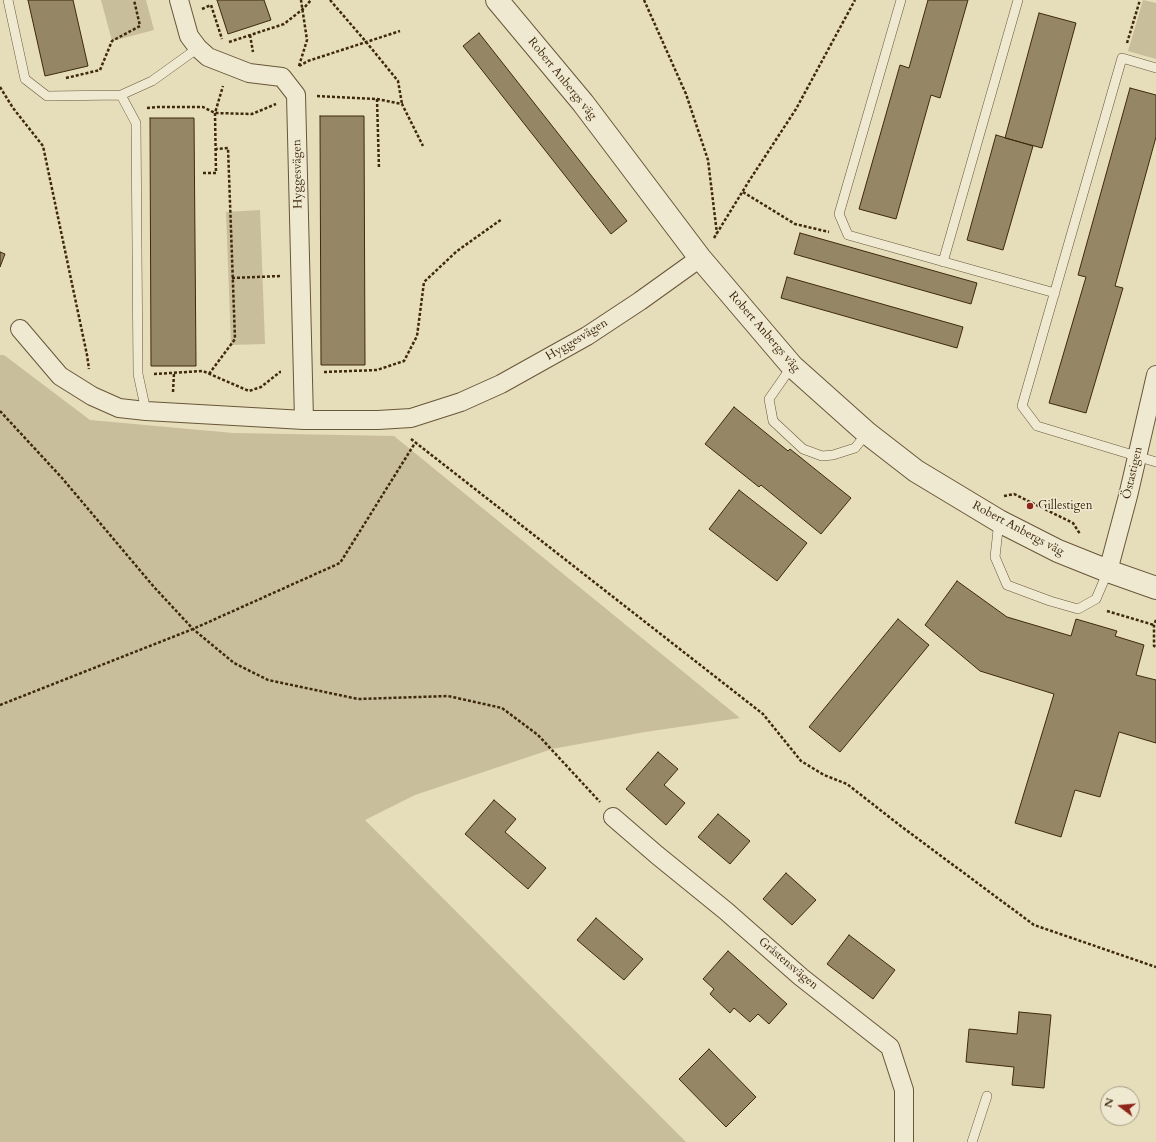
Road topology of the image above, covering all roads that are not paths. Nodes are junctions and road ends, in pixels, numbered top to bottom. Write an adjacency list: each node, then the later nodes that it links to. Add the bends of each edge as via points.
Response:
1 (8, 0): 8 (lane, via 25,79 47,96)
2 (497, 0): 9 (street, Robert Anbergs väg, via 583,103)
3 (901, 0): 10 (lane, via 839,214 848,235)
4 (1018, 0): 10 (lane)
5 (181, 8): 6 (street, via 189,36)
6 (198, 48): 8 (lane, via 152,81); 16 (street, Hyggesvägen, via 208,57 249,73 282,77 296,95)
7 (1156, 68): 11 (lane, via 1122,58)
8 (121, 95): 15 (lane, via 136,123 138,374)
9 (700, 258): 13 (street, Robert Anbergs väg); 16 (street, Hyggesvägen, via 587,336 501,384 461,402 412,418)
10 (943, 262): 11 (lane)
11 (1055, 293): 18 (lane, via 1022,406 1037,426)
12 (20, 329): 15 (street, Hyggesvägen, via 60,376 92,396 119,408)
13 (792, 366): 17 (street, Robert Anbergs väg); 17 (lane, via 769,399 773,420 803,449 822,456 833,455 855,448)
14 (1156, 374): 18 (street, Östastigen)
15 (146, 411): 16 (street, Hyggesvägen)
16 (304, 420)
17 (866, 433): 20 (street, Robert Anbergs väg, via 916,471)
18 (1136, 456): 19 (lane); 21 (street, Östastigen)
19 (1156, 462)
20 (999, 521): 21 (street, Robert Anbergs väg, via 1058,552); 21 (lane, via 995,557 1007,585 1078,609 1096,599)
21 (1108, 571): 22 (street, Robert Anbergs väg)
22 (1156, 588)
23 (613, 817): 25 (street, Gråstensvägen, via 801,977 890,1047 904,1090)
24 (987, 1096): 26 (lane)
25 (904, 1142)
26 (972, 1142)

